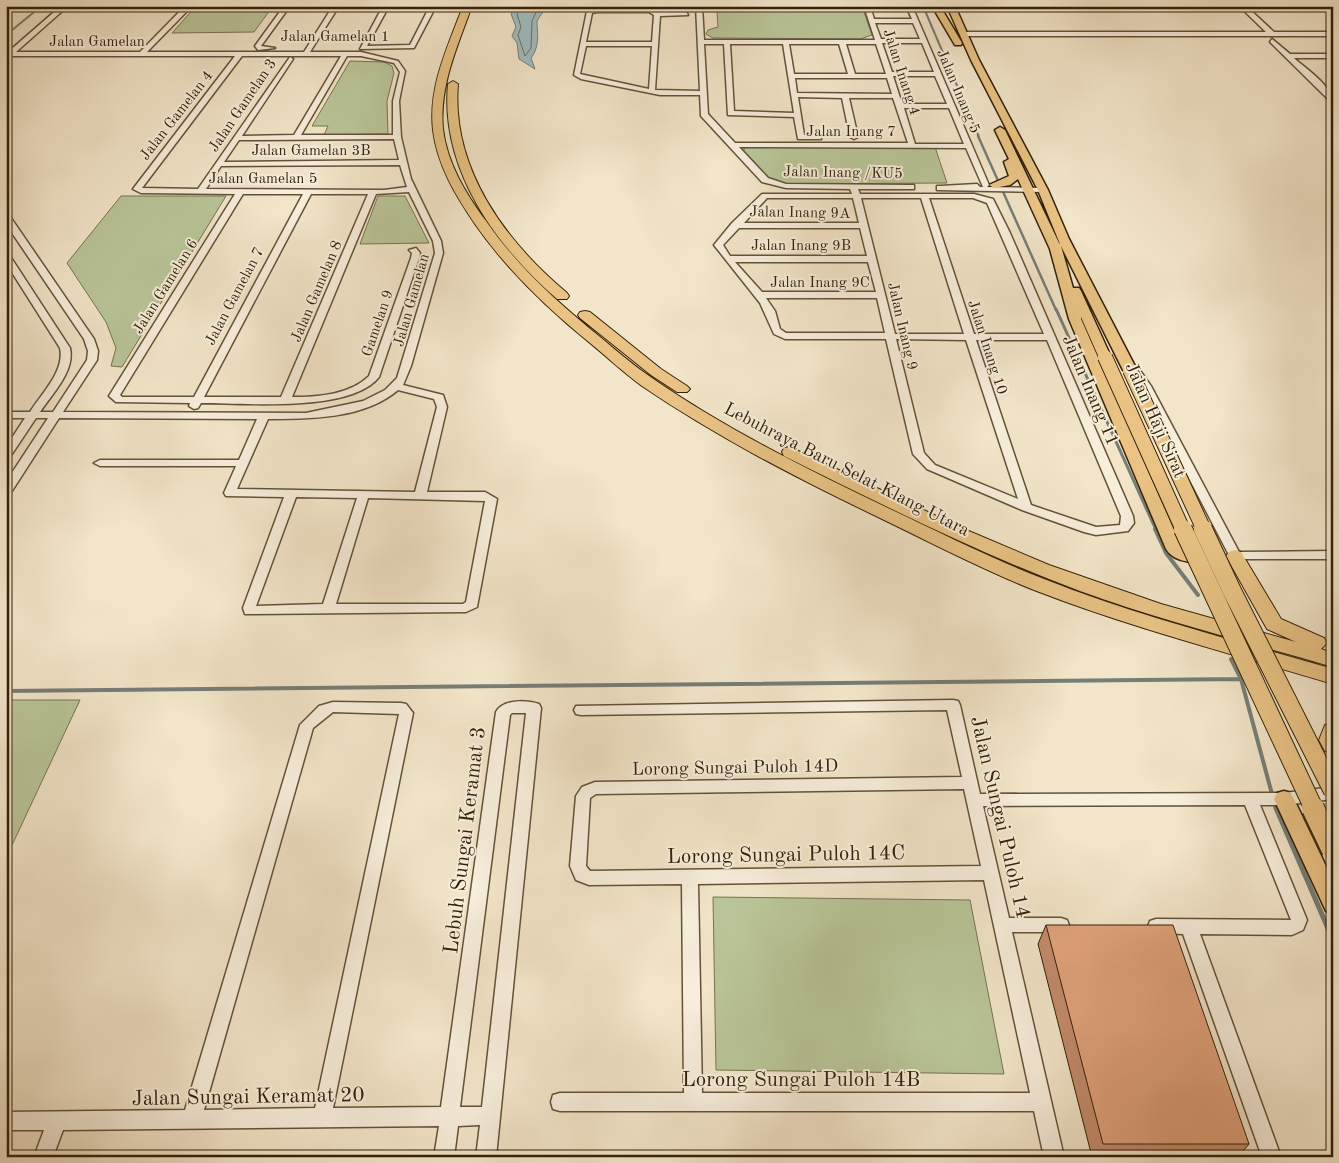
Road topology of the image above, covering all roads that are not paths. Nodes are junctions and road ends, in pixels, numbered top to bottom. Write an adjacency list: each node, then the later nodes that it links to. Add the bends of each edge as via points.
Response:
1 (54, 6): 34 (street)
2 (65, 6): 34 (street)
3 (189, 6): 35 (street)
4 (287, 6): 33 (street, Jalan Gamelan 1, via 259,47)
5 (336, 6): 33 (street)
6 (386, 6): 32 (street)
7 (432, 6): 32 (street, Jalan Gamelan 1, via 412,47)
8 (468, 6): 117 (highway, Lebuhraya Baru Selat Klang Utara, via 441,82 438,130 447,165 498,250 543,297 645,380 726,432 987,562 1057,592 1126,616)
9 (475, 6): 116 (highway, Lebuhraya Baru Selat Klang Utara, via 450,106 462,163 483,203 513,245 553,289 656,372 730,421 864,489 1014,556 1129,600)
10 (699, 6): 25 (street, Jalan Inang /KU5)
11 (867, 6): 19 (street, Jalan Inang 4)
12 (909, 6): 18 (street, Jalan Inang 5)
13 (938, 6): 60 (main road, Jalan Haji Sirat)
14 (951, 6): 20 (main road, Jalan Haji Sirat)
15 (1242, 6): 22 (street)
16 (657, 14): 17 (street); 30 (street, via 650,10 589,12); 31 (street)
17 (686, 14)
18 (915, 20): 19 (street); 24 (street, Jalan Inang 5)
19 (871, 21): 29 (street, Jalan Inang 4)
20 (965, 34): 22 (street); 69 (main road, Jalan Haji Sirat, via 981,72)
21 (1333, 34): 22 (street)
22 (1272, 38): 23 (street); 36 (street)
23 (1333, 40)
24 (924, 41): 29 (street); 41 (street, Jalan Inang 5)
25 (701, 42): 26 (street); 48 (street, Jalan Inang /KU5)
26 (727, 42): 27 (street); 55 (street, via 731,113)
27 (786, 42): 28 (street); 43 (street)
28 (842, 42): 29 (street); 44 (street)
29 (879, 42): 42 (street, Jalan Inang 4)
30 (583, 44): 31 (street); 47 (street, via 577,75)
31 (656, 44): 47 (street)
32 (363, 48): 33 (street, Jalan Gamelan 1)
33 (308, 51): 38 (street, Jalan Gamelan); 39 (street, Jalan Gamelan)
34 (7, 53): 35 (street, Jalan Gamelan)
35 (142, 54): 38 (street, Jalan Gamelan)
36 (1288, 56): 37 (street); 45 (street)
37 (1333, 56)
38 (238, 57): 40 (street); 72 (street, Jalan Gamelan 4, via 137,189)
39 (343, 57): 40 (street); 56 (street, Jalan Gamelan, via 378,57 396,62 403,72 396,101); 59 (street)
40 (290, 60): 58 (street, Jalan Gamelan 3)
41 (938, 74): 42 (street); 54 (street, Jalan Inang 5)
42 (890, 75): 44 (street); 51 (street, Jalan Inang 4)
43 (791, 76): 44 (street); 49 (street)
44 (852, 76)
45 (1323, 89): 46 (street); 52 (street)
46 (1333, 89)
47 (652, 91): 48 (street)
48 (702, 91): 62 (street, Jalan Inang /KU5, via 704,114)
49 (794, 95): 50 (street); 55 (street)
50 (845, 95): 51 (street); 57 (street)
51 (897, 96): 53 (street, Jalan Inang 4)
52 (1333, 102)
53 (900, 106): 54 (street); 61 (street, Jalan Inang 4)
54 (952, 106): 63 (street, Jalan Inang 5)
55 (798, 115): 57 (street, via 801,137)
56 (397, 137): 59 (street); 64 (street, Jalan Gamelan)
57 (854, 137): 61 (street)
58 (236, 138): 59 (street); 65 (street, Jalan Gamelan 3)
59 (296, 138)
60 (1004, 138): 67 (main road, via 1014,177); 68 (main road, Jalan Haji Sirat)
61 (911, 142): 62 (street, Jalan Inang 7); 63 (street, Jalan Inang 7)
62 (734, 145): 77 (street, Jalan Inang /KU5, via 766,180 774,184)
63 (967, 146): 66 (street, Jalan Inang 5)
64 (403, 162): 65 (street, Jalan Gamelan 3B); 71 (street, Jalan Gamelan)
65 (219, 164): 73 (street, Jalan Gamelan 3)
66 (992, 187): 67 (main road); 70 (street, Jalan Inang /KU5); 70 (street, Jalan Inang /KU5)
67 (1008, 187): 68 (street); 79 (main road)
68 (1026, 187): 69 (street); 79 (main road, Jalan Haji Sirat)
69 (1041, 187): 93 (main road, Jalan Haji Sirat, via 1063,239)
70 (940, 188): 77 (street, Jalan Inang /KU5)
71 (412, 189): 76 (street, Jalan Gamelan 5); 95 (street, Jalan Gamelan, via 440,253 406,366)
72 (141, 192): 73 (street, Jalan Gamelan 5)
73 (200, 192): 74 (street, Jalan Gamelan 5)
74 (240, 192): 75 (street, Jalan Gamelan 5); 96 (street, Jalan Gamelan 6, via 114,396 120,400)
75 (308, 192): 76 (street, Jalan Gamelan 5); 96 (street, Jalan Gamelan 7)
76 (373, 192): 97 (street, Jalan Gamelan 8)
77 (856, 192): 78 (street, Jalan Inang 11); 81 (street, via 765,196); 82 (street, Jalan Inang 9)
78 (924, 196): 91 (street, Jalan Inang 10); 92 (street, Jalan Inang 11, via 974,196 992,202)
79 (1040, 216): 83 (main road, Jalan Haji Sirat)
80 (6, 217): 100 (street, via 89,339 93,351 92,360)
81 (735, 225): 82 (street, Jalan Inang 9A); 86 (street, via 718,245)
82 (864, 226): 87 (street, Jalan Inang 9)
83 (1055, 245): 94 (main road, Jalan Haji Sirat); 113 (main road, via 1075,319 1174,549 1187,556)
84 (413, 250): 97 (street, Gamelan 9, via 415,258 374,377 349,393 308,400)
85 (6, 256): 99 (street, via 65,348 67,357 64,369)
86 (729, 259): 87 (street, Jalan Inang 9B); 88 (street)
87 (873, 259): 89 (street, Jalan Inang 9)
88 (759, 295): 89 (street, Jalan Inang 9C); 90 (street, via 772,314 778,334)
89 (881, 295): 90 (street, Jalan Inang 9)
90 (891, 337): 91 (street); 106 (street, Jalan Inang 9, via 919,454)
91 (970, 337): 92 (street); 111 (street, Jalan Inang 10)
92 (1051, 337): 111 (street, Jalan Inang 11, via 1128,523 1124,528 1096,531)
93 (1115, 341): 113 (street, via 1146,386); 122 (main road, Jalan Haji Sirat, bridge, via 1232,591)
94 (1105, 357): 125 (main road, Jalan Haji Sirat, bridge)
95 (395, 386): 102 (street, via 369,402 338,411 306,416); 110 (street, via 439,397 442,407)
96 (197, 400): 97 (street); 101 (street, Jalan Gamelan 7)
97 (285, 400)
98 (6, 415): 99 (street)
99 (34, 415): 100 (street); 103 (street)
100 (56, 416): 101 (street); 107 (street)
101 (189, 416): 102 (street)
102 (264, 416): 105 (street)
103 (6, 455)
104 (100, 463): 105 (street)
105 (242, 463): 108 (street, via 230,494)
106 (931, 467): 111 (street, Jalan Inang 11)
107 (6, 491)
108 (291, 495): 109 (street); 114 (street, via 249,608 253,612)
109 (364, 496): 110 (street); 114 (street)
110 (420, 496): 114 (street, via 485,496 491,499 472,604 466,608)
111 (1026, 507)
112 (1333, 555): 113 (street)
113 (1235, 556): 115 (highway, via 1274,624 1284,631)
114 (328, 608)
115 (1333, 649)
116 (1333, 660)
117 (1333, 676)
118 (581, 710): 121 (street, Jalan Sungai Puloh 14, via 953,705)
119 (1333, 731): 120 (highway, via 1330,740)
120 (1333, 746)
121 (971, 783): 124 (street, Jalan Sungai Puloh 14); 127 (street, Lorong Sungai Puloh 14D, via 595,788 583,796 578,866)
122 (1333, 792): 123 (street)
123 (1269, 799): 124 (street); 129 (main road); 133 (street, via 1299,920 1297,925 1292,928)
124 (975, 800): 126 (street, Jalan Sungai Puloh 14)
125 (1333, 850)
126 (991, 873): 128 (street, Lorong Sungai Puloh 14C); 130 (street, Jalan Sungai Puloh 14)
127 (582, 875): 128 (street, Lorong Sungai Puloh 14C, via 589,878)
128 (690, 876): 135 (street)
129 (1333, 904)
130 (1002, 925): 131 (street); 136 (street, Jalan Sungai Puloh 14)
131 (1081, 926)
132 (1140, 926): 133 (street)
133 (1189, 927): 147 (street)
134 (560, 1102): 135 (street, Lorong Sungai Puloh 14B)
135 (693, 1102): 136 (street, Lorong Sungai Puloh 14B)
136 (1042, 1102): 146 (street, Jalan Sungai Puloh 14)
137 (490, 1116): 138 (street, Jalan Sungai Keramat 20); 138 (street, Lebuh Sungai Keramat 3, via 534,708 509,708 503,712); 145 (street, Lebuh Sungai Keramat 3)
138 (449, 1117): 139 (street, Jalan Sungai Keramat 20); 144 (street, Lebuh Sungai Keramat 3)
139 (322, 1118): 140 (street, Jalan Sungai Keramat 20); 140 (street, via 406,713 401,708 334,707 324,710 306,725)
140 (192, 1119): 141 (street, Jalan Sungai Keramat 20)
141 (57, 1120): 142 (street, Jalan Sungai Keramat 20); 143 (street)
142 (6, 1121)
143 (43, 1157)
144 (444, 1157)
145 (486, 1157)
146 (1054, 1157)
147 (1272, 1157)

